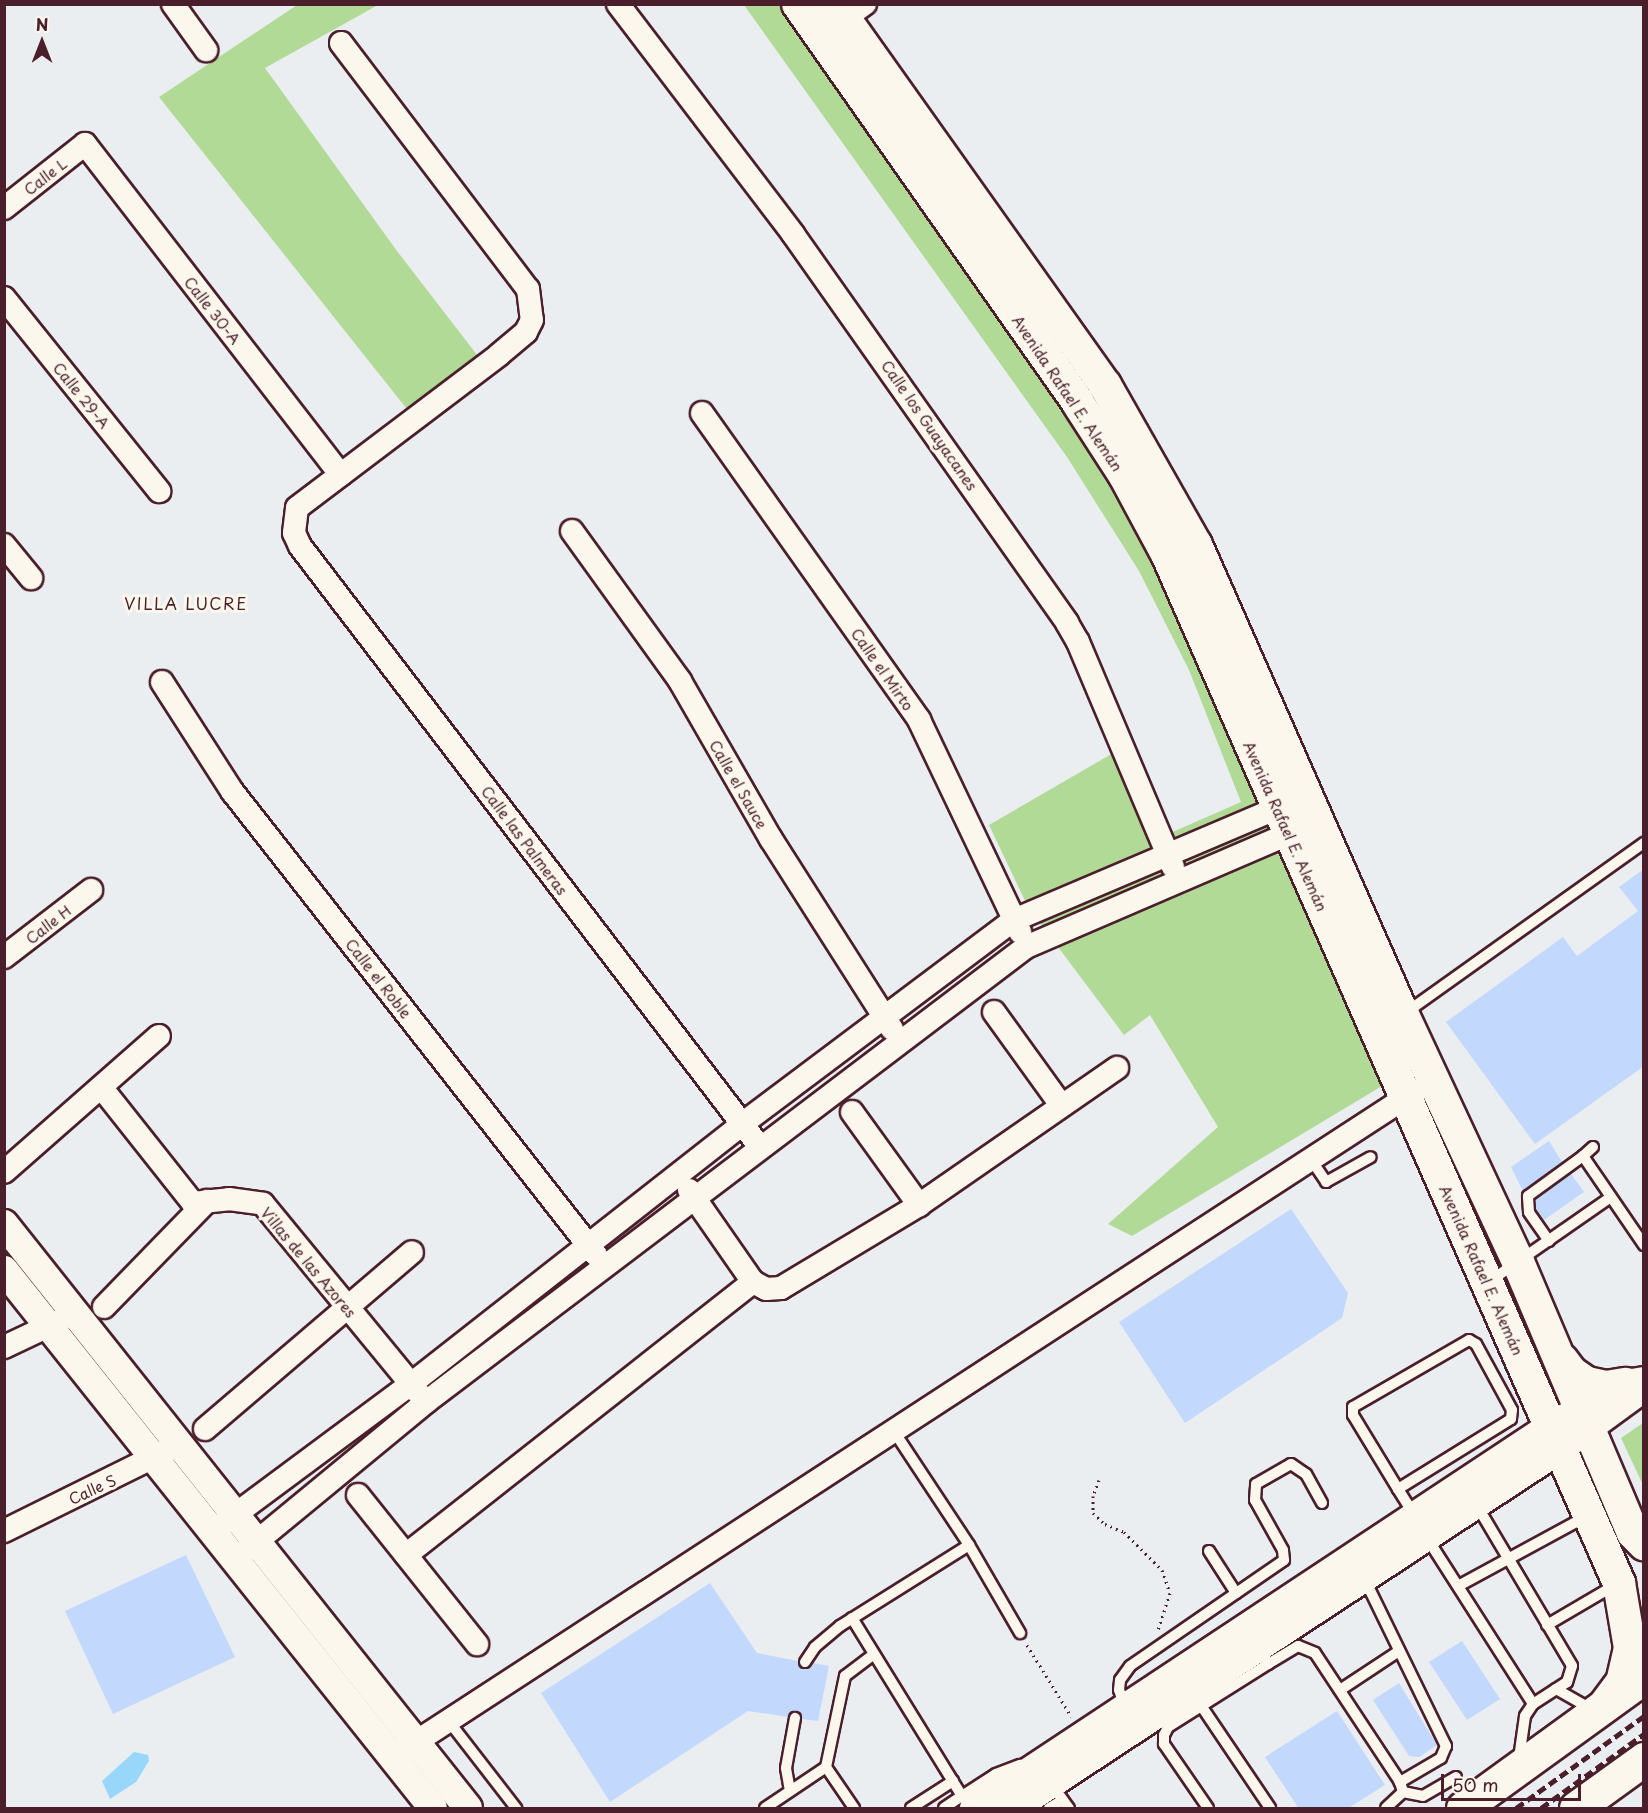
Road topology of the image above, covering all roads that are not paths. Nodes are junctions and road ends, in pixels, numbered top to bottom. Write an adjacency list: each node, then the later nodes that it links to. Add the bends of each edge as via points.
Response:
1 (173, 4): 6 (street)
2 (618, 4): 19 (street, Calle los Guayacanes, via 800,243 1067,623)
3 (798, 4): 17 (main road, Avenida Rafael E. Alemán, via 1125,476)
4 (848, 10): 17 (main road, Avenida Rafael E. Alemán, via 1105,385 1152,460 1196,545)
5 (341, 43): 11 (street, via 528,289 532,320 526,332 499,355)
6 (206, 50)
7 (85, 144): 8 (street, Calle L); 11 (street, Calle 30-A)
8 (4, 208)
9 (4, 298): 12 (street, Calle 29-A)
10 (702, 413): 22 (street, Calle el Mirto, via 919,720)
11 (340, 475): 36 (street, Calle las Palmeras, via 297,508 294,532 300,546)
12 (159, 491)
13 (572, 531): 27 (street, Calle el Sauce, via 680,681 771,839)
14 (4, 545): 15 (street)
15 (31, 578)
16 (162, 682): 50 (street, Calle el Roble, via 232,791)
17 (1298, 814): 19 (street); 20 (street); 26 (main road, Avenida Rafael E. Alemán); 33 (main road, Avenida Rafael E. Alemán)
18 (1644, 843): 26 (lane)
19 (1166, 853): 20 (street, Calle los Guayacanes); 22 (street)
20 (1179, 881): 23 (street)
21 (91, 890): 24 (street, Calle H)
22 (1014, 920): 23 (street, Calle el Mirto); 27 (street)
23 (1026, 947): 29 (street)
24 (4, 957)
25 (994, 1012): 34 (street)
26 (1403, 1015): 31 (main road, Avenida Rafael E. Alemán)
27 (884, 1017): 29 (street, Calle el Sauce); 36 (street)
28 (159, 1036): 32 (street)
29 (899, 1040): 37 (street)
30 (1117, 1068): 34 (street)
31 (1433, 1082): 33 (street); 53 (main road, Avenida Rafael E. Alemán)
32 (101, 1087): 42 (street); 46 (street, Villas de las Azores, via 193,1203)
33 (1405, 1096): 40 (street); 57 (main road, Avenida Rafael E. Alemán)
34 (1061, 1105): 47 (street)
35 (852, 1112): 47 (street)
36 (742, 1124): 37 (street, Calle las Palmeras); 43 (street)
37 (759, 1146): 45 (street)
38 (1593, 1147): 39 (lane)
39 (1583, 1156): 44 (lane); 49 (lane, via 1528,1196 1529,1212)
40 (1310, 1157): 41 (lane, via 1326,1182); 69 (street)
41 (1371, 1157)
42 (4, 1172)
43 (678, 1175): 45 (street); 50 (street)
44 (1611, 1197): 49 (lane); 51 (lane)
45 (696, 1200): 54 (street); 56 (street)
46 (207, 1201): 58 (street, Villas de las Azores, via 229,1199 263,1204); 59 (street)
47 (919, 1205): 56 (street, via 781,1288 766,1289)
48 (4, 1224): 60 (street)
49 (1549, 1241): 53 (lane)
50 (587, 1244): 54 (street, Calle el Roble); 65 (street)
51 (1644, 1245)
52 (412, 1252): 58 (street)
53 (1518, 1262): 57 (lane); 63 (main road, Avenida Rafael E. Alemán)
54 (606, 1268): 66 (street)
55 (4, 1270): 61 (street)
56 (753, 1282): 86 (street)
57 (1488, 1283): 70 (main road, Avenida Rafael E. Alemán)
58 (346, 1305): 65 (street, Villas de las Azores); 68 (street)
59 (104, 1306)
60 (76, 1313): 61 (street); 71 (street)
61 (49, 1326): 62 (street); 72 (street)
62 (4, 1347)
63 (1559, 1356): 64 (main road, via 1570,1372 1587,1383 1606,1387); 67 (main road, Avenida Rafael E. Alemán)
64 (1638, 1382): 67 (street, via 1635,1396)
65 (411, 1384): 66 (street, Villas de las Azores); 77 (street)
66 (426, 1402): 82 (street)
67 (1585, 1418): 70 (street); 83 (main road, Avenida Rafael E. Alemán, via 1633,1533)
68 (205, 1429)
69 (895, 1433): 84 (lane); 109 (street)
70 (1556, 1438): 76 (street); 78 (main road, Avenida Rafael E. Alemán); 79 (street)
71 (177, 1443): 72 (street, Calle S); 77 (street)
72 (154, 1460): 80 (street, Calle S); 81 (street)
73 (1398, 1489): 73 (lane, via 1511,1419 1512,1410 1476,1344 1469,1340 1353,1407 1353,1415); 79 (lane)
74 (358, 1495): 86 (street)
75 (1322, 1503): 92 (lane, via 1306,1474 1291,1464 1256,1484 1254,1500 1283,1550 1284,1560)
76 (1476, 1504): 79 (street); 88 (lane)
77 (236, 1513): 81 (street); 82 (street)
78 (1588, 1515): 88 (lane); 90 (main road, Avenida Rafael E. Alemán)
79 (1421, 1526): 89 (street); 91 (lane); 97 (street)
80 (4, 1531)
81 (212, 1531): 87 (street)
82 (258, 1540): 87 (street); 110 (street)
83 (1644, 1544)
84 (969, 1545): 93 (lane); 95 (lane)
85 (1209, 1551): 92 (lane)
86 (406, 1555): 96 (street)
87 (236, 1559): 110 (street)
88 (1508, 1559): 91 (lane); 94 (lane)
89 (1363, 1577): 97 (street); 98 (lane)
90 (1619, 1583): 94 (lane); 107 (main road, Avenida Rafael E. Alemán, via 1630,1648 1623,1682)
91 (1460, 1585): 104 (lane)
92 (1236, 1593): 106 (lane, via 1130,1666 1120,1680)
93 (852, 1618): 99 (lane); 100 (lane, via 815,1647)
94 (1547, 1625): 102 (lane, via 1572,1666 1568,1682)
95 (1020, 1633)
96 (477, 1644)
97 (1256, 1646): 103 (lane, via 1308,1647); 105 (lane); 106 (street); 118 (street)
98 (1399, 1651): 103 (lane); 116 (lane, via 1446,1746 1441,1758)
99 (874, 1654): 112 (lane, via 845,1676); 115 (lane)
100 (805, 1662)
101 (1644, 1677): 107 (main road)
102 (1556, 1689): 104 (lane); 107 (lane)
103 (1340, 1690): 116 (lane)
104 (1533, 1704): 113 (lane, via 1525,1716)
105 (1202, 1707): 128 (lane, via 1168,1727 1164,1744); 129 (lane)
106 (1125, 1708): 118 (street, via 1084,1736)
107 (1600, 1709): 113 (main road)
108 (795, 1718): 117 (lane, via 786,1768)
109 (447, 1719): 110 (street); 122 (lane)
110 (404, 1750): 120 (street); 121 (street)
111 (1644, 1759): 132 (main road, via 1611,1791)
112 (826, 1767): 117 (lane); 124 (lane)
113 (1517, 1770): 131 (main road)
114 (1456, 1777): 116 (lane, via 1423,1796)
115 (953, 1781): 119 (lane); 125 (lane)
116 (1401, 1787): 130 (lane)
117 (790, 1791): 123 (lane)
118 (1054, 1793): 119 (street); 127 (street)
119 (968, 1802): 126 (lane)
120 (433, 1809)
121 (468, 1809)
122 (516, 1809)
123 (765, 1809)
124 (854, 1809)
125 (911, 1809)
126 (944, 1809)
127 (1014, 1809)
128 (1208, 1809)
129 (1270, 1809)
130 (1386, 1809)
131 (1462, 1809)
132 (1576, 1809)

